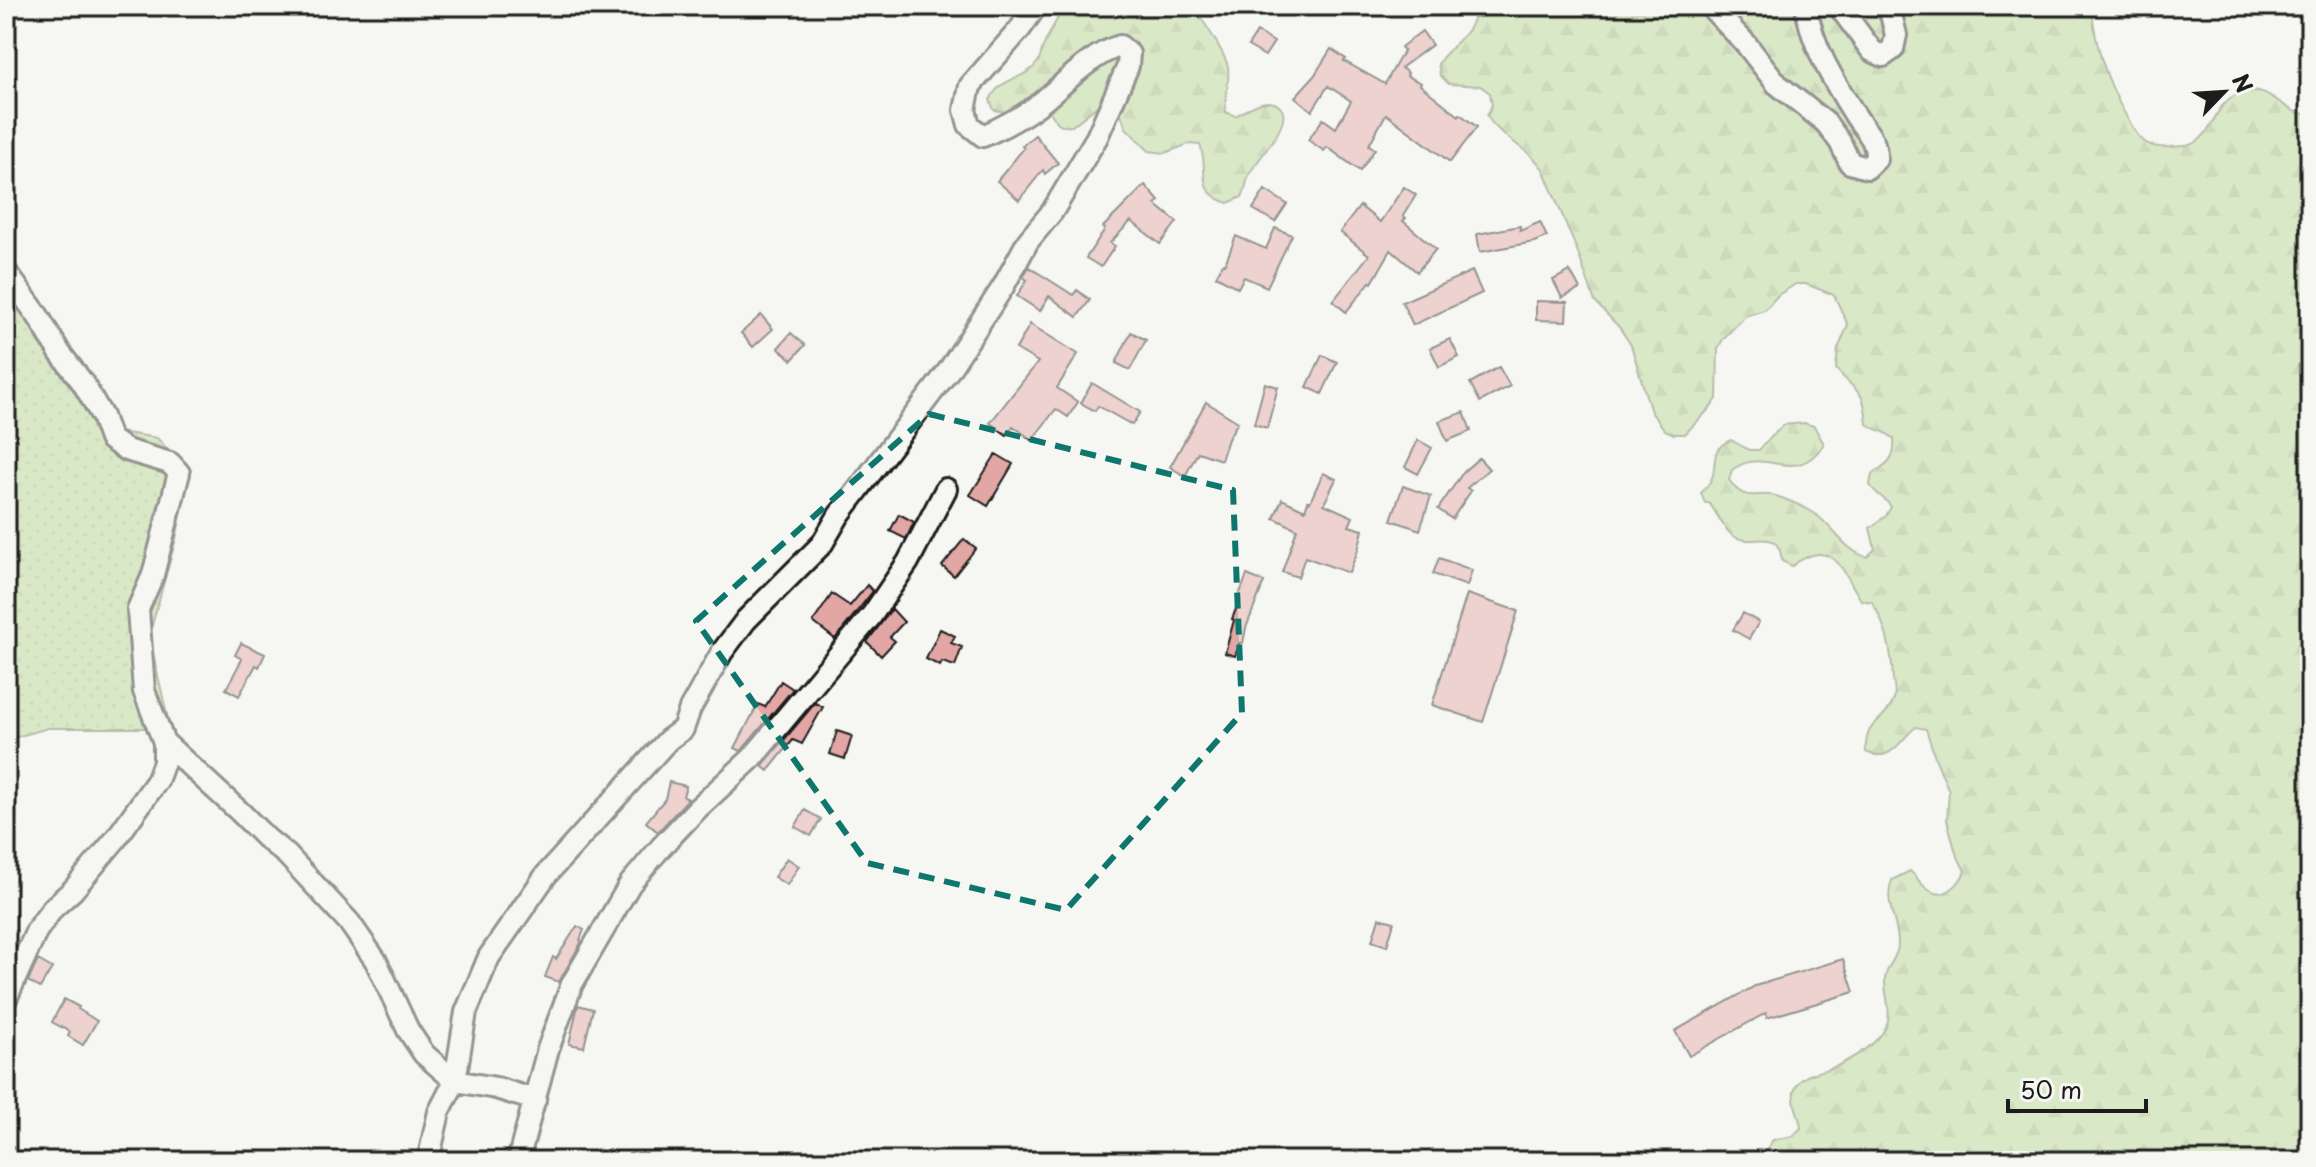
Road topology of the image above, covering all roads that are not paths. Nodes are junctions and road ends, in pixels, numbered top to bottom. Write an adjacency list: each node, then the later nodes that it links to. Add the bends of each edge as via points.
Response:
1 (1036, 6): 10 (street, via 970,86 965,110 969,125 983,136 1002,127 1120,46 1129,54 1128,66 1097,137 949,370 822,544 746,620 722,652 683,729 546,875 489,957 466,1012)
2 (1710, 6): 3 (street, via 1777,84 1826,123 1850,163 1867,168 1876,159 1877,148 1815,46)
3 (1806, 6)
4 (1839, 6): 5 (street, via 1872,51 1883,56 1893,49 1896,35)
5 (1889, 6)
6 (6, 272): 8 (street, via 83,383 110,439 126,450 170,463 179,473 153,575 138,609 144,691)
7 (946, 489): 11 (street, via 908,562 872,615 752,758 697,809 630,884 572,984)
8 (164, 742): 9 (street, via 157,781 115,840 37,930); 10 (street, via 287,855 349,922 376,961 424,1054)
9 (6, 999)
10 (455, 1081): 11 (street); 12 (street, via 439,1112)
11 (535, 1100): 13 (street)
12 (428, 1161)
13 (518, 1161)

